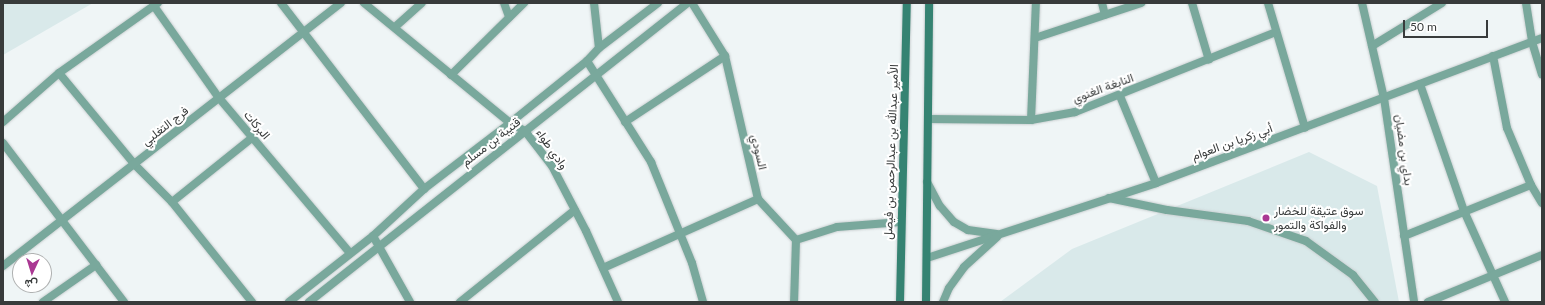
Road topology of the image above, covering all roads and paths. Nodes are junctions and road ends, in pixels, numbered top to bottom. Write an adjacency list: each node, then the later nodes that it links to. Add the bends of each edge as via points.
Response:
1 (281, 3): 26 (street)
2 (341, 3): 26 (street, فرج التغلبي)
3 (364, 3): 24 (street, وادي طواء)
4 (422, 3): 24 (street)
5 (504, 3): 23 (street)
6 (524, 3): 23 (street)
7 (594, 3): 31 (street)
8 (658, 3): 31 (street, قتيبة بن مسلم)
9 (688, 3): 39 (street, قتيبة بن مسلم)
10 (692, 3): 32 (street, السودي)
11 (907, 3): 65 (main road, الأمير عبدالله بن عبدالرحمن بن فيصل)
12 (929, 3): 44 (main road)
13 (1036, 3): 27 (street)
14 (1102, 3): 22 (street)
15 (1141, 3): 22 (street)
16 (1192, 3): 34 (street)
17 (1268, 3): 25 (street)
18 (1362, 3): 30 (street, بداي بن مضيان)
19 (1442, 3): 30 (street)
20 (1526, 3): 29 (street)
21 (156, 5): 36 (street); 42 (street, البركات)
22 (1105, 15): 27 (street)
23 (509, 17): 38 (street)
24 (395, 26): 38 (street, وادي طواء)
25 (1276, 32): 34 (street, النابغة الغنوي); 49 (street)
26 (303, 33): 42 (street, فرج التغلبي); 57 (street)
27 (1035, 38): 45 (street)
28 (1542, 38): 29 (street, أبي زكريا بن العوام)
29 (1532, 42): 33 (street, أبي زكريا بن العوام); 37 (street)
30 (1372, 46): 43 (street, بداي بن مضيان)
31 (599, 48): 35 (street, قتيبة بن مسلم)
32 (725, 56): 47 (street); 59 (street, السودي)
33 (1493, 56): 40 (street, أبي زكريا بن العوام); 56 (street, via 1507,128)
34 (1209, 60): 41 (street, النابغة الغنوي)
35 (587, 61): 39 (street); 48 (street, قتيبة بن مسلم)
36 (59, 73): 46 (street); 53 (street)
37 (1542, 74)
38 (452, 75): 48 (street, وادي طواء)
39 (595, 77): 47 (street); 50 (street, قتيبة بن مسلم)
40 (1420, 84): 43 (street, أبي زكريا بن العوام); 63 (street)
41 (1120, 96): 45 (street, النابغة الغنوي, via 1075,112); 55 (street)
42 (219, 98): 51 (street, البركات); 53 (street, فرج التغلبي)
43 (1384, 98): 49 (street, أبي زكريا بن العوام); 69 (street, بداي بن مضيان)
44 (928, 119): 45 (street, النابغة الغنوي); 54 (main road)
45 (1032, 120)
46 (3, 122)
47 (625, 122): 67 (street, via 651,162)
48 (510, 123): 50 (street, وادي طواء); 57 (street, قتيبة بن مسلم)
49 (1305, 128): 55 (street, أبي زكريا بن العوام)
50 (525, 131): 62 (street, وادي طواء, via 552,166); 71 (street, قتيبة بن مسلم)
51 (252, 138): 60 (street); 72 (street, البركات)
52 (3, 143): 64 (street)
53 (135, 165): 60 (street); 64 (street, فرج التغلبي)
54 (927, 182): 66 (street, via 940,206 954,222 968,230); 74 (main road)
55 (1156, 183): 58 (street, أبي زكريا بن العوام)
56 (1530, 185): 61 (street); 63 (street)
57 (424, 189): 68 (street, قتيبة بن مسلم)
58 (1109, 198): 66 (street, أبي زكريا بن العوام); 92 (street, via 1167,210 1248,221 1306,241 1352,275)
59 (758, 199): 67 (street); 70 (street, السودي)
60 (172, 202): 81 (street)
61 (1542, 203)
62 (575, 210): 77 (street, وادي طواء); 85 (street)
63 (1464, 211): 69 (street); 78 (street)
64 (62, 220): 75 (street); 76 (street, فرج التغلبي)
65 (900, 222): 70 (street, via 837,227); 89 (main road, الأمير عبدالله بن عبدالرحمن بن فيصل)
66 (1000, 234): 74 (street, أبي زكريا بن العوام); 91 (street, via 964,266 949,288)
67 (681, 235): 77 (street); 87 (street)
68 (373, 236): 71 (street); 72 (street, قتيبة بن مسلم)
69 (1404, 236): 93 (street, بداي بن مضيان)
70 (796, 240): 88 (street)
71 (379, 245): 83 (street, قتيبة بن مسلم); 84 (street)
72 (350, 253): 82 (street, قتيبة بن مسلم)
73 (1542, 255): 78 (street)
74 (927, 258): 90 (main road)
75 (96, 264): 79 (street); 80 (street)
76 (3, 266)
77 (603, 268): 86 (street, وادي طواء)
78 (1494, 276): 94 (street); 95 (street)
79 (43, 302)
80 (124, 302)
81 (252, 302)
82 (289, 302)
83 (309, 302)
84 (410, 302)
85 (460, 302)
86 (618, 302)
87 (704, 302)
88 (794, 302)
89 (900, 302)
90 (926, 302)
91 (944, 302)
92 (1375, 302)
93 (1414, 302)
94 (1428, 302)
95 (1505, 302)

